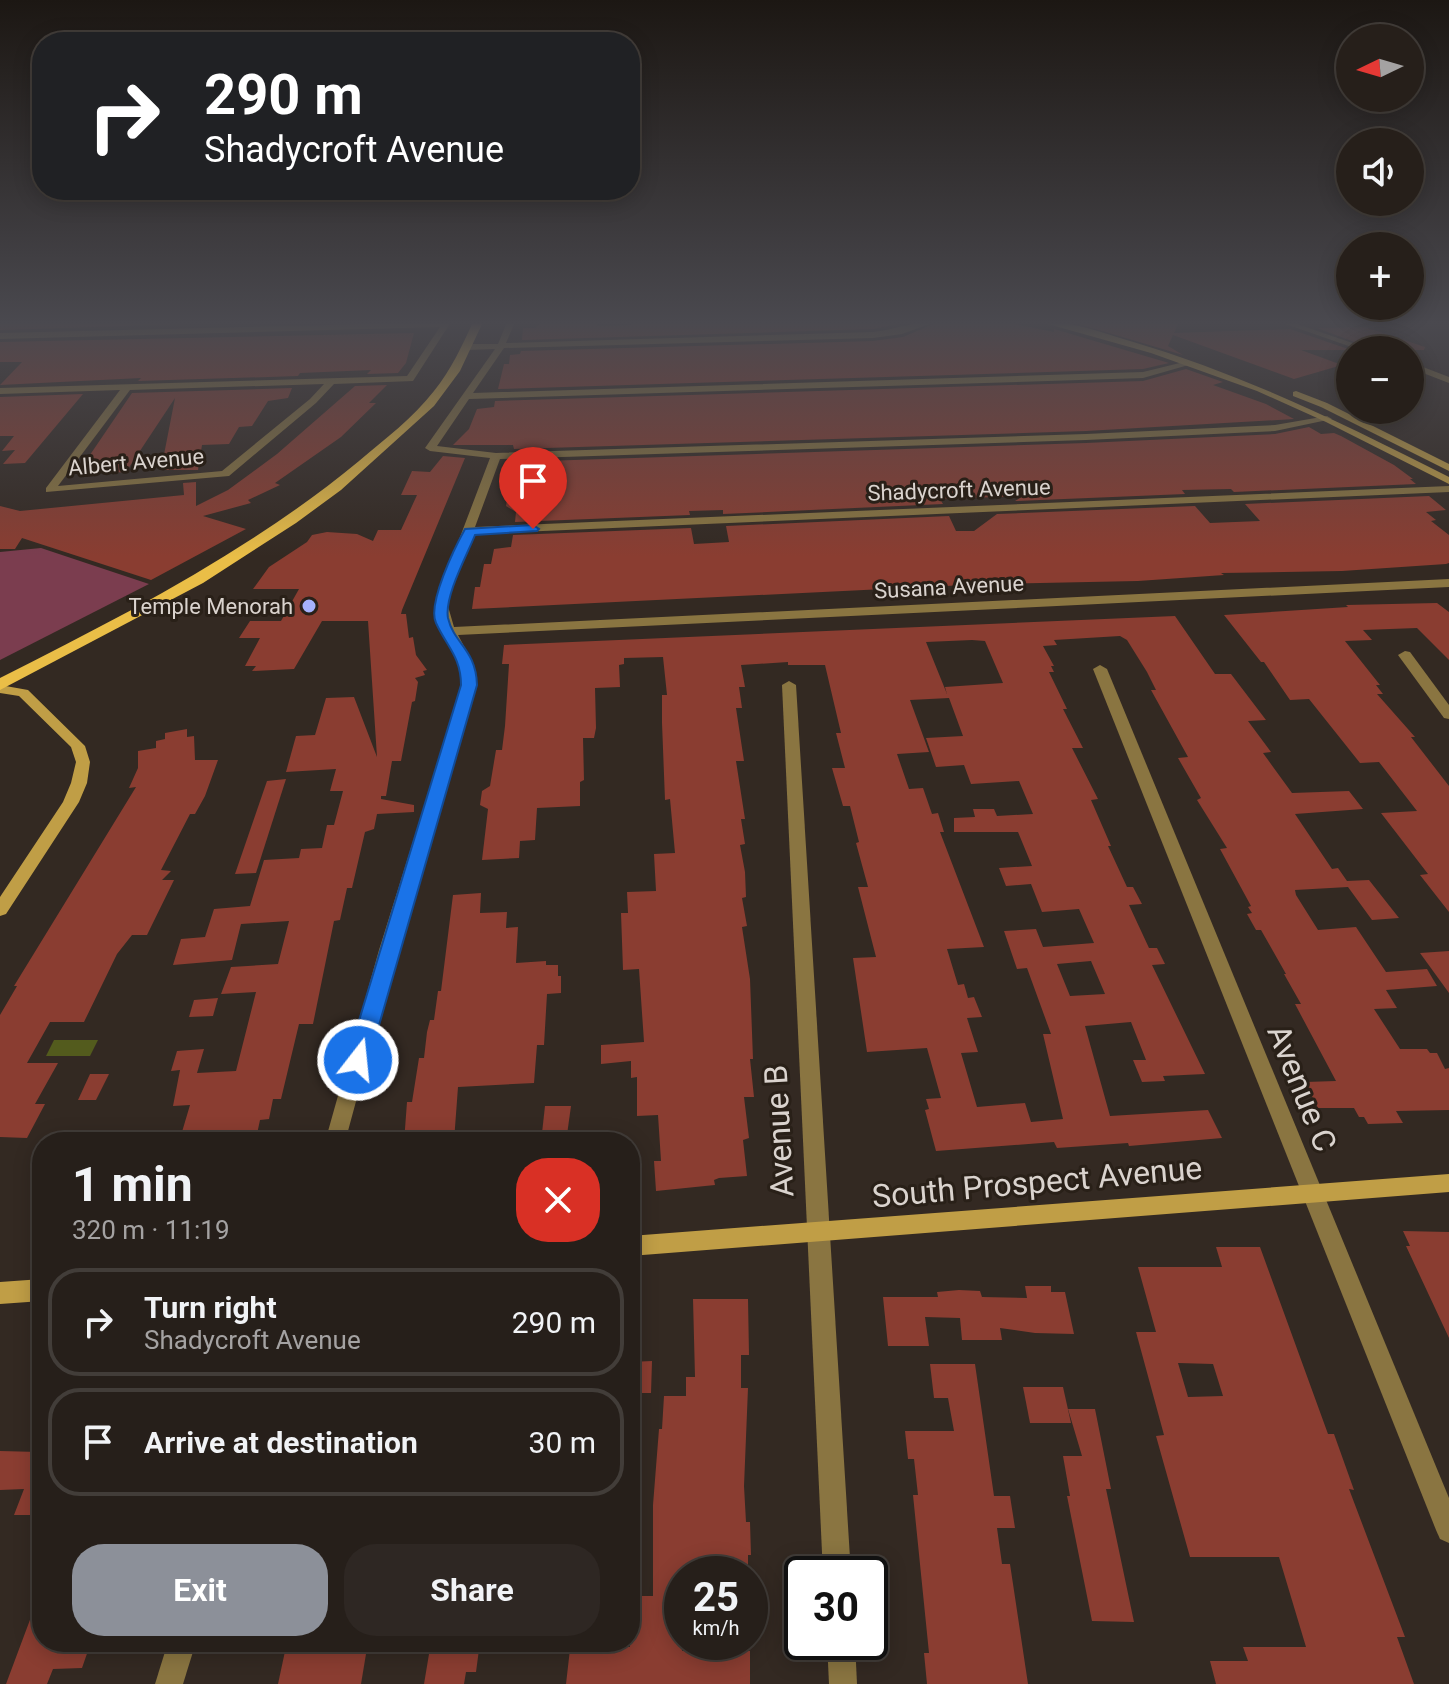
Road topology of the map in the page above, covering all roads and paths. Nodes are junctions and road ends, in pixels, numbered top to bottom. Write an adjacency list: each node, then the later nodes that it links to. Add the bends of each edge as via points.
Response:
1 (117, 401): 2 (street, Albert Avenue, via 50,490 225,474)
2 (313, 401)
3 (431, 401): 20 (main road, via 344,483 264,540)
4 (464, 401): 10 (street, via 430,448)
5 (1285, 401): 7 (main road)
6 (1313, 401): 8 (main road)
7 (1327, 419): 9 (main road); 10 (street, via 1275,428)
8 (1409, 446): 9 (main road); 11 (main road)
9 (1389, 451): 12 (main road)
10 (496, 456): 14 (street)
11 (1449, 468)
12 (1449, 481)
13 (1449, 489): 14 (street, Shadycroft Avenue)
14 (470, 531): 16 (street, via 441,603 441,619)
15 (1449, 583): 16 (street, Susana Avenue)
16 (451, 631): 23 (street, via 469,666 469,685)
17 (1405, 655): 21 (street)
18 (1100, 669): 25 (street, Avenue C)
19 (789, 685): 26 (street, Avenue B)
20 (0, 687): 22 (main road, via 23,693 53,720 78,746 83,762 71,802)
21 (1449, 715)
22 (0, 910)
23 (338, 1132)
24 (1449, 1183): 25 (main road, South Prospect Avenue)
25 (1311, 1192): 26 (main road, South Prospect Avenue); 30 (street, Avenue C)
26 (819, 1232): 27 (main road, South Prospect Avenue); 31 (street, Avenue B)
27 (640, 1245)
28 (32, 1291): 29 (main road)
29 (0, 1293)
30 (1449, 1530)
31 (836, 1556)
32 (179, 1652): 34 (street)
33 (842, 1660): 35 (street)
34 (169, 1684)
35 (843, 1684)

